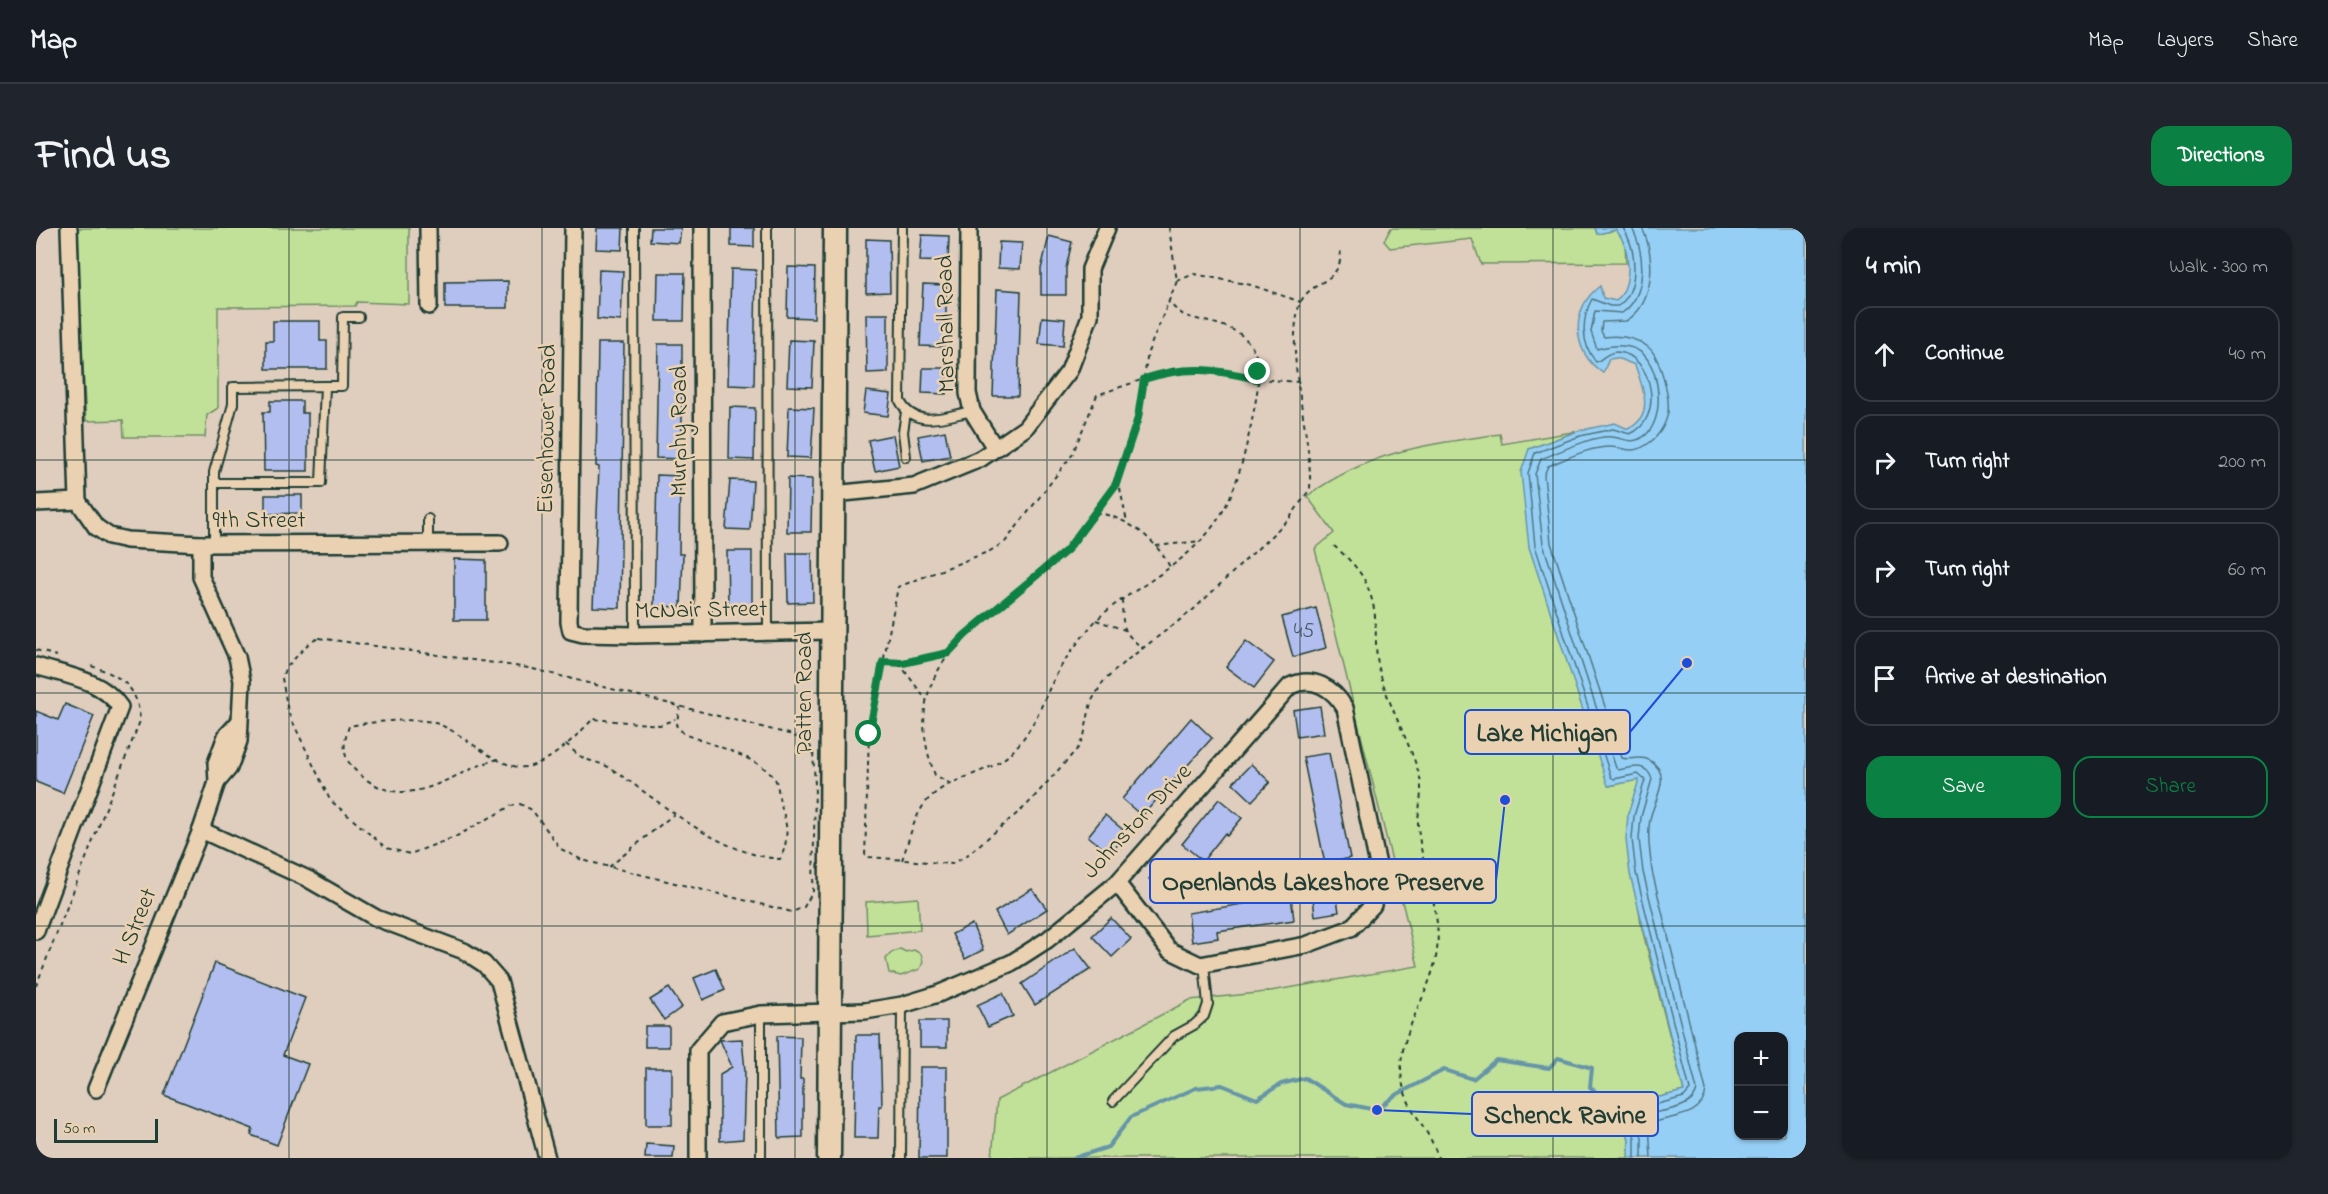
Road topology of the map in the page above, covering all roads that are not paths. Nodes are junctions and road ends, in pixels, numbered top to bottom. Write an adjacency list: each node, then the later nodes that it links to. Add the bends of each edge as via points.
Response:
1 (69, 228): 20 (street)
2 (428, 228): 11 (street)
3 (573, 228): 26 (street, Eisenhower Road)
4 (634, 228): 30 (lane)
5 (702, 228): 29 (street, Murphy Road)
6 (767, 228): 28 (lane)
7 (835, 228): 19 (street, Patten Road)
8 (902, 228): 15 (lane, via 900,401)
9 (969, 228): 14 (street, Marshall Road, via 968,393)
10 (1107, 228): 16 (street, via 1090,268 1090,316 1069,371 1025,428)
11 (429, 306)
12 (359, 317): 13 (lane, via 343,317 342,386)
13 (325, 386): 18 (lane, via 233,387 233,404); 18 (lane, via 321,483)
14 (972, 411): 15 (lane, via 933,419 918,419); 16 (street, Marshall Road)
15 (906, 412): 17 (lane)
16 (995, 448): 19 (street, via 980,459 914,486)
17 (906, 457)
18 (214, 483): 25 (lane)
19 (833, 494): 27 (street, Patten Road)
20 (78, 501): 21 (street); 25 (street, 9th Street, via 96,527 108,536)
21 (36, 503)
22 (428, 519): 23 (lane)
23 (428, 542): 24 (street, 9th Street); 25 (street, 9th Street)
24 (500, 543)
25 (208, 544): 32 (street, H Street, via 201,577 237,657 242,681 239,722 226,736 216,763 217,782)
26 (571, 631): 30 (street, McNair Street)
27 (832, 631): 28 (street, McNair Street); 37 (street, Patten Road)
28 (768, 633): 29 (street, McNair Street)
29 (703, 634): 30 (street, McNair Street)
30 (635, 635)
31 (36, 666): 34 (street, via 103,688 120,707)
32 (201, 830): 39 (street, H Street); 41 (street, via 308,879 376,918 464,951 484,964 499,981)
33 (1117, 883): 35 (street, via 1169,950); 35 (street, Johnston Drive, via 1290,686 1309,681 1332,691 1345,708 1378,865 1373,905 1351,928 1306,945); 36 (street, Johnston Drive, via 1047,940 1011,963)
34 (36, 931)
35 (1204, 964): 40 (lane, via 1208,1004 1204,1016 1174,1036)
36 (902, 1005): 37 (street, Johnston Drive); 45 (lane)
37 (830, 1012): 38 (street, Johnston Drive); 44 (street, Patten Road)
38 (761, 1014): 42 (street, Johnston Drive, via 722,1022 698,1050); 43 (lane)
39 (96, 1089)
40 (1113, 1101)
41 (548, 1158)
42 (698, 1158)
43 (760, 1158)
44 (829, 1158)
45 (901, 1158)

